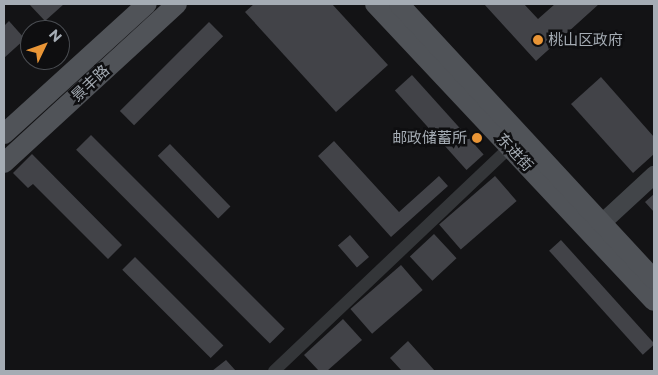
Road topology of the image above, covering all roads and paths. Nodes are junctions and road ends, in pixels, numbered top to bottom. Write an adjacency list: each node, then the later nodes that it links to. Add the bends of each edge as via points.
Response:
1 (147, 4): 5 (main road, 景丰路)
2 (177, 4): 7 (main road, 景丰路)
3 (375, 4): 6 (main road, 东进街)
4 (400, 4): 6 (main road, 东进街)
5 (4, 134)
6 (516, 142): 9 (main road, 东进街); 11 (main road, 东进街); 12 (street)
7 (4, 162)
8 (654, 175): 9 (street)
9 (602, 223): 10 (main road, 东进街)
10 (654, 279)
11 (654, 301)
12 (274, 371)

